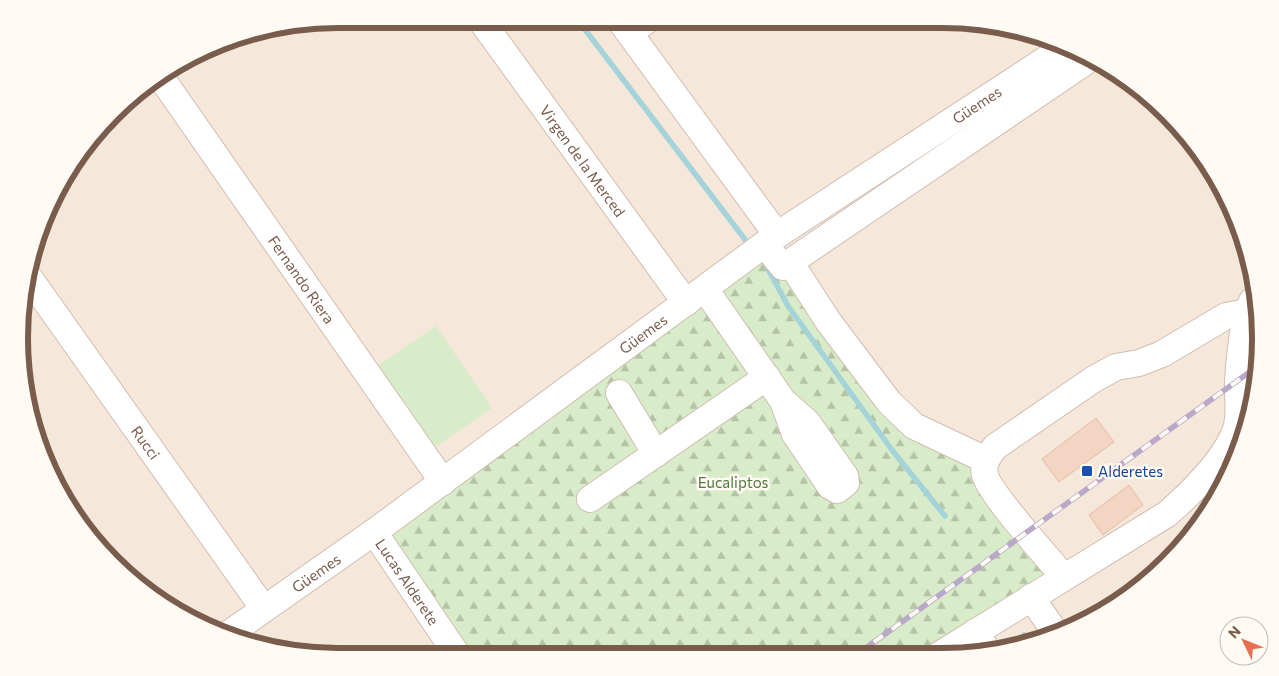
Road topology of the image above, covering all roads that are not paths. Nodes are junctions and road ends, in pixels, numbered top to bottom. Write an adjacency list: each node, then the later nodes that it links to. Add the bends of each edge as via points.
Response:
1 (487, 28): 9 (street, Virgen de la Merced)
2 (634, 28): 6 (street)
3 (1054, 48): 6 (street, Güemes)
4 (1084, 63): 7 (street)
5 (164, 81): 16 (street, Fernando Riera)
6 (762, 246): 7 (street, via 783,267); 9 (street, Güemes)
7 (790, 262): 15 (street, via 828,321 889,402 914,426)
8 (31, 292): 21 (street, Rucci)
9 (696, 296): 11 (street, Virgen de la Merced); 16 (street, Güemes)
10 (1250, 307): 15 (street, via 1226,316 1162,354 1139,363 1116,366 995,447); 19 (street, via 1238,380 1236,428 1228,448 1183,501 1167,514)
11 (767, 377): 13 (street, Virgen de la Merced); 14 (street)
12 (619, 394): 14 (street)
13 (783, 401)
14 (656, 454): 17 (street)
15 (986, 460): 19 (street, via 985,475 995,493)
16 (442, 482): 18 (street, Güemes)
17 (590, 499)
18 (374, 532): 21 (street, Güemes); 26 (street, Lucas Alderete)
19 (1064, 577): 20 (street)
20 (1031, 597): 22 (street); 24 (street)
21 (264, 609): 23 (street, Güemes)
22 (1053, 628)
23 (234, 630)
24 (975, 632): 25 (street); 27 (street)
25 (985, 646)
26 (453, 648)
27 (950, 648)

